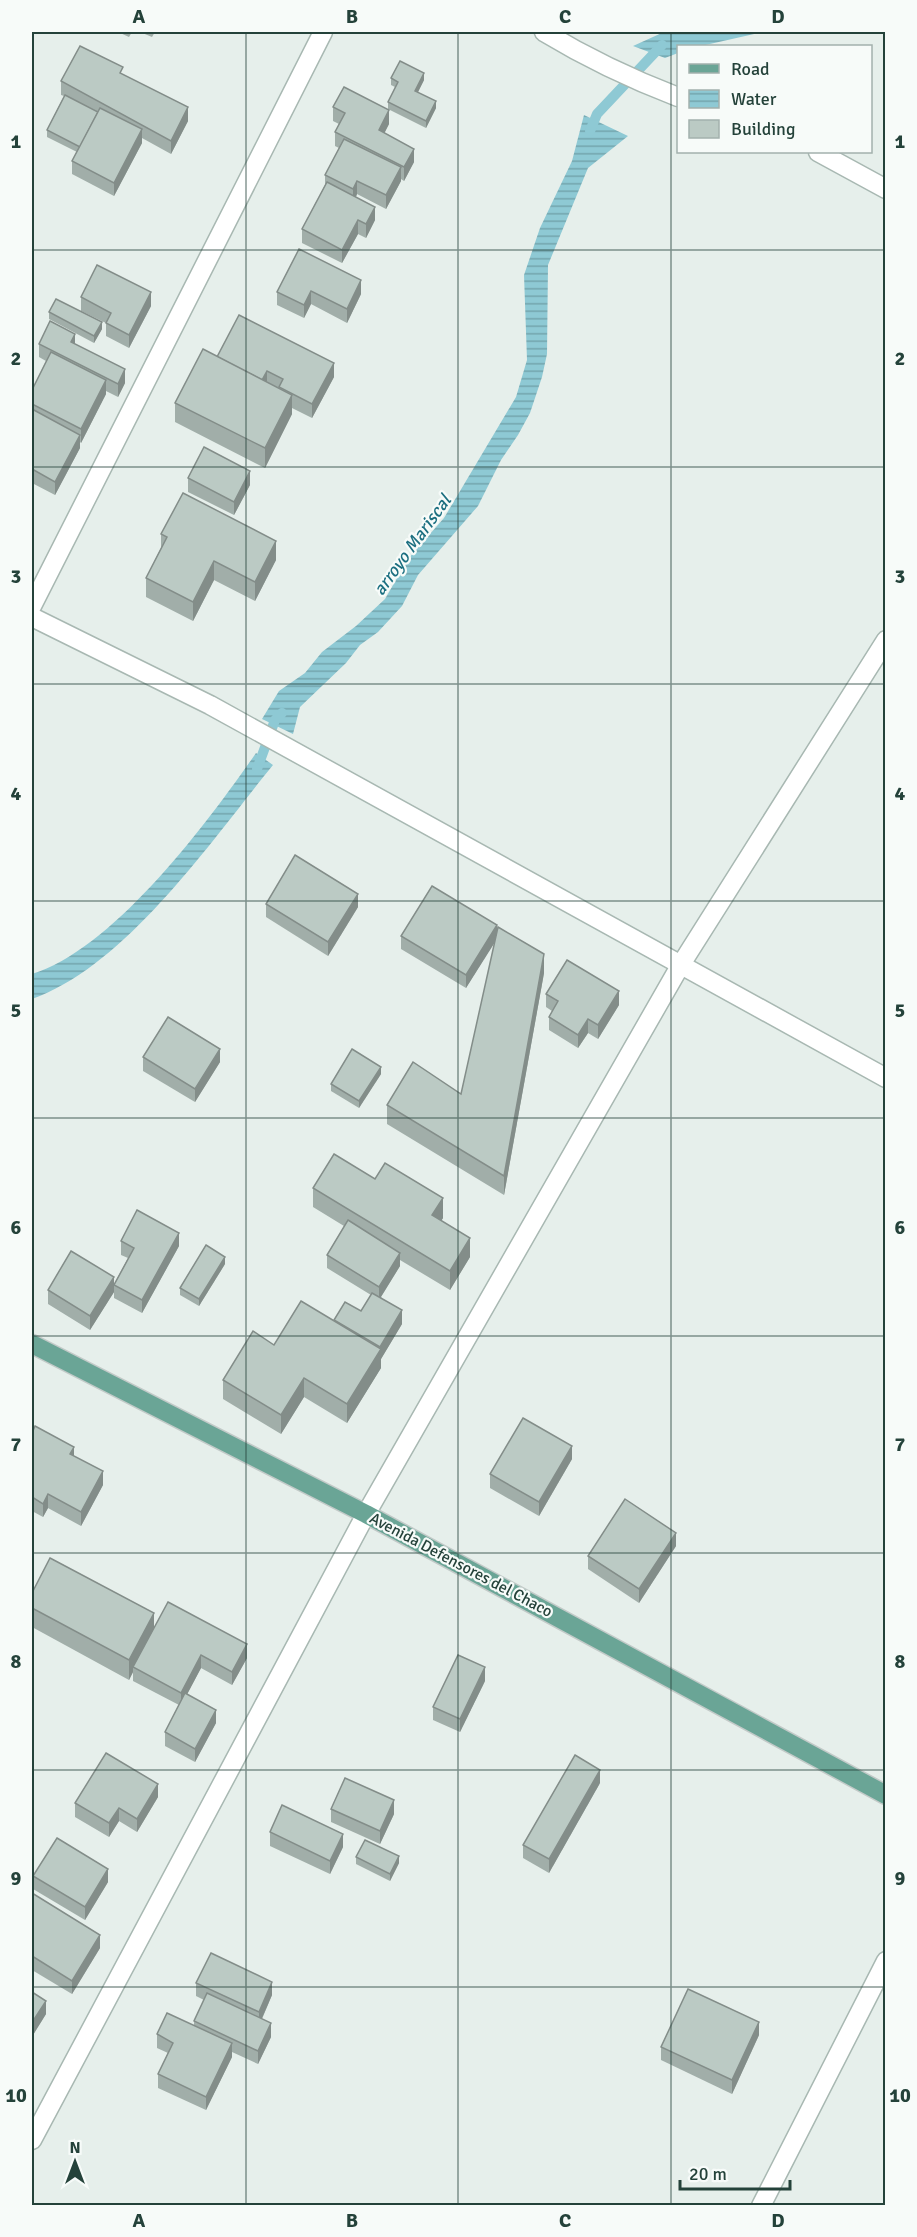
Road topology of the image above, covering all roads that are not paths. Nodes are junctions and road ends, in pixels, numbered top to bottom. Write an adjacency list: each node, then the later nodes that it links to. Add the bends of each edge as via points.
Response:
1 (323, 32): 6 (street)
2 (544, 32): 3 (street, via 587,58)
3 (677, 97)
4 (820, 153): 5 (street)
5 (885, 189)
6 (32, 606)
7 (32, 617): 9 (street, via 210,705)
8 (885, 640): 9 (street)
9 (680, 966): 10 (street); 12 (street)
10 (885, 1078)
11 (32, 1344): 12 (main road, Avenida Defensores del Chaco)
12 (366, 1514): 13 (main road, Avenida Defensores del Chaco); 15 (street)
13 (885, 1795)
14 (885, 1961): 16 (street)
15 (32, 2140)
16 (761, 2205)

